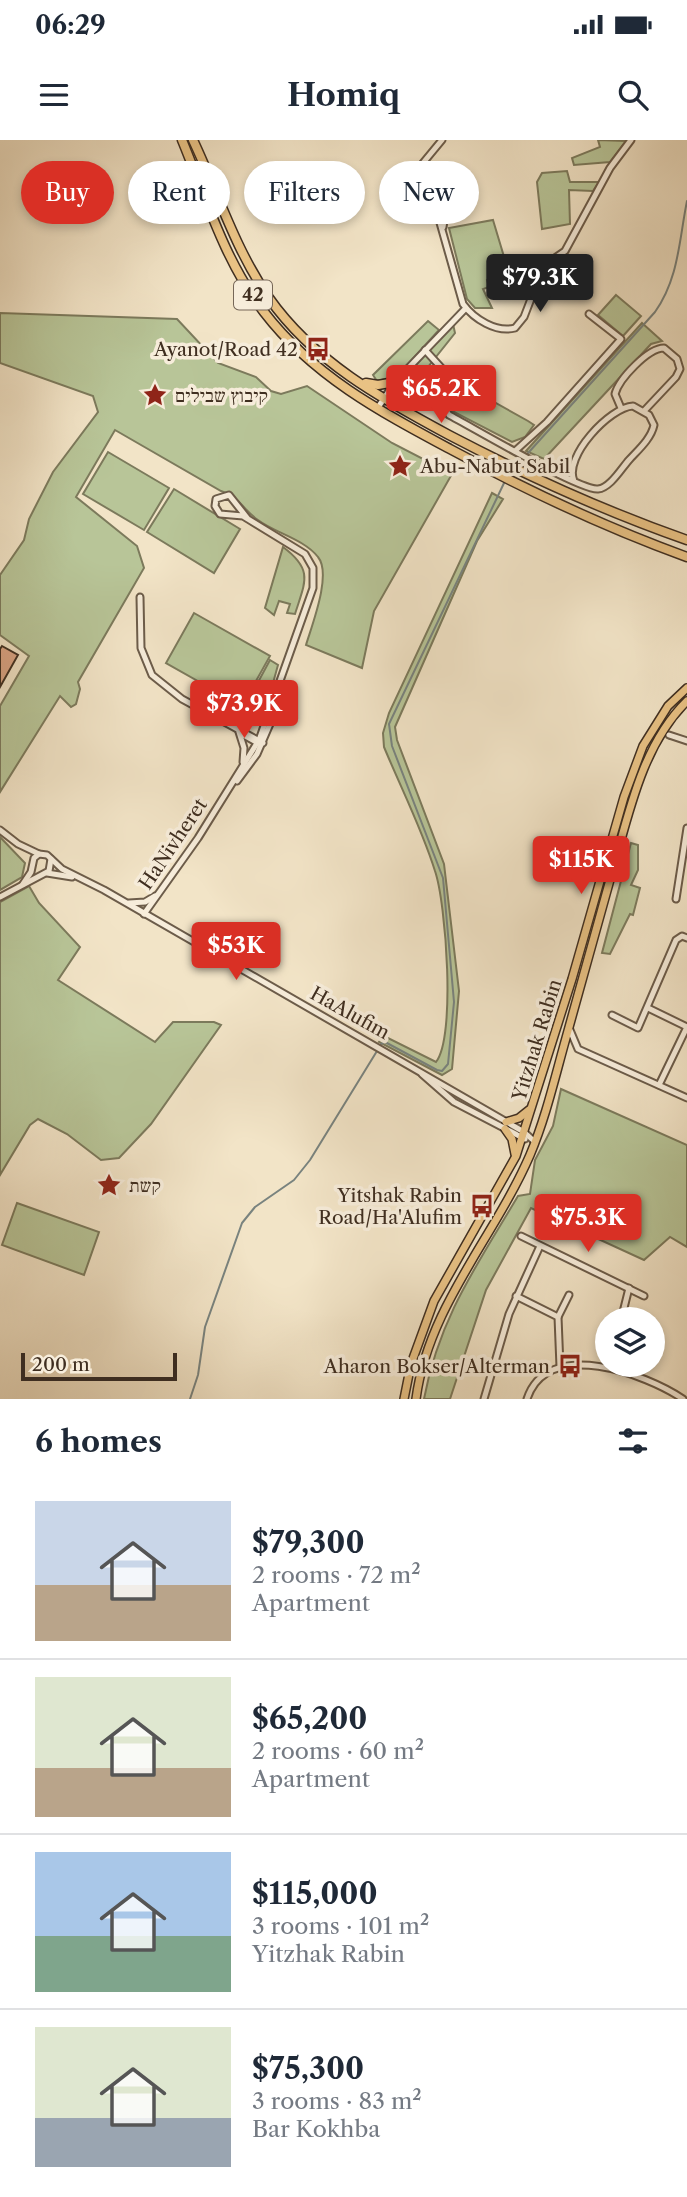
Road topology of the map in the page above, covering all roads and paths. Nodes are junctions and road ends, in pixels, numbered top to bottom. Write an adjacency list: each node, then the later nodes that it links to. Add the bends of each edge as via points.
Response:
1 (182, 140): 16 (highway, 42, via 230,255 263,311 309,362)
2 (193, 140): 12 (highway, 42, via 226,221 269,298 316,351)
3 (442, 140): 5 (street)
4 (631, 140): 9 (street, via 610,168 565,251 552,260 518,325 500,330)
5 (425, 161)
6 (442, 224): 8 (street)
7 (443, 224): 8 (street)
8 (443, 227): 9 (street)
9 (466, 308): 11 (street)
10 (589, 314): 19 (street, via 621,339)
11 (425, 350): 13 (street); 19 (street, via 447,374 446,413)
12 (355, 379): 13 (highway, via 378,385); 14 (highway, 42)
13 (396, 382): 14 (street); 18 (highway, via 401,404)
14 (383, 398): 16 (street); 18 (highway, 42)
15 (621, 408): 17 (street, via 633,406); 17 (street, via 615,394 618,386 650,352 664,348 677,359 680,369); 20 (street, via 577,453)
16 (377, 409): 27 (highway, 42, via 559,506)
17 (644, 411): 22 (street, via 653,421 653,430 609,483 597,489)
18 (419, 419): 26 (highway, 42, via 533,479)
19 (521, 455): 21 (street)
20 (572, 468): 21 (street); 22 (street)
21 (559, 474): 22 (street)
22 (574, 481)
23 (234, 500): 24 (street); 24 (street, via 222,495 215,502 217,512); 25 (street, HaNivheret)
24 (229, 514): 25 (street, HaNivheret)
25 (248, 519): 30 (street, HaNivheret, via 308,557 314,574)
26 (687, 540)
27 (687, 557)
28 (140, 597): 32 (street, via 141,648 152,675 181,699)
29 (687, 688): 63 (main road, Yitzhak Rabin, via 653,728 635,767)
30 (279, 691): 33 (street, HaNivheret); 38 (street, HaNivheret)
31 (687, 701): 59 (main road, Yitzhak Rabin, via 668,722 640,782)
32 (232, 726): 34 (street); 35 (street)
33 (265, 727): 35 (street); 38 (street, HaNivheret)
34 (239, 732): 38 (street); 39 (street, via 244,748)
35 (249, 734): 38 (street)
36 (669, 735): 37 (street)
37 (687, 741)
38 (260, 742): 39 (street, HaNivheret); 40 (street, HaNivheret)
39 (241, 769): 40 (street, HaNivheret)
40 (228, 791): 51 (street, HaNivheret)
41 (687, 828): 44 (street)
42 (0, 830): 43 (street)
43 (14, 841): 45 (street); 47 (street)
44 (686, 841): 53 (street)
45 (39, 854): 46 (street, HaAlufim); 47 (street)
46 (51, 859): 48 (street); 49 (street, HaAlufim)
47 (32, 865): 48 (street); 50 (street)
48 (45, 873): 49 (street, HaAlufim); 50 (street)
49 (88, 882): 54 (street, HaAlufim)
50 (23, 884): 52 (street)
51 (158, 895): 54 (street, via 145,902); 55 (street, HaNivheret)
52 (0, 897)
53 (676, 899)
54 (124, 901): 55 (street, HaAlufim)
55 (144, 914): 64 (street, HaAlufim, via 414,1066)
56 (687, 938): 57 (street, via 676,940)
57 (648, 1008): 58 (street, via 638,1028); 60 (street)
58 (612, 1015)
59 (570, 1026): 61 (street, via 576,1048); 66 (main road, Yitzhak Rabin)
60 (687, 1027): 61 (street)
61 (659, 1085): 62 (street)
62 (687, 1098)
63 (534, 1104): 64 (main road, via 525,1115); 65 (main road, Yitzhak Rabin)
64 (505, 1125): 65 (street, HaAlufim); 67 (main road)
65 (523, 1135): 66 (street, HaAlufim); 67 (main road, Yitzhak Rabin)
66 (535, 1142): 81 (main road, Yitzhak Rabin, via 436,1326)
67 (516, 1156): 80 (main road, Yitzhak Rabin, via 434,1301 411,1364)
68 (521, 1236): 69 (street)
69 (540, 1245): 70 (street); 72 (street)
70 (629, 1288): 73 (street); 74 (street)
71 (569, 1295): 75 (street)
72 (516, 1296): 75 (street); 82 (street)
73 (644, 1296)
74 (624, 1307)
75 (558, 1317): 76 (street)
76 (560, 1367): 77 (street); 83 (street, via 540,1378)
77 (595, 1367)
78 (641, 1377): 79 (street)
79 (678, 1398)
80 (404, 1399)
81 (416, 1399)
82 (484, 1399)
83 (527, 1399)

